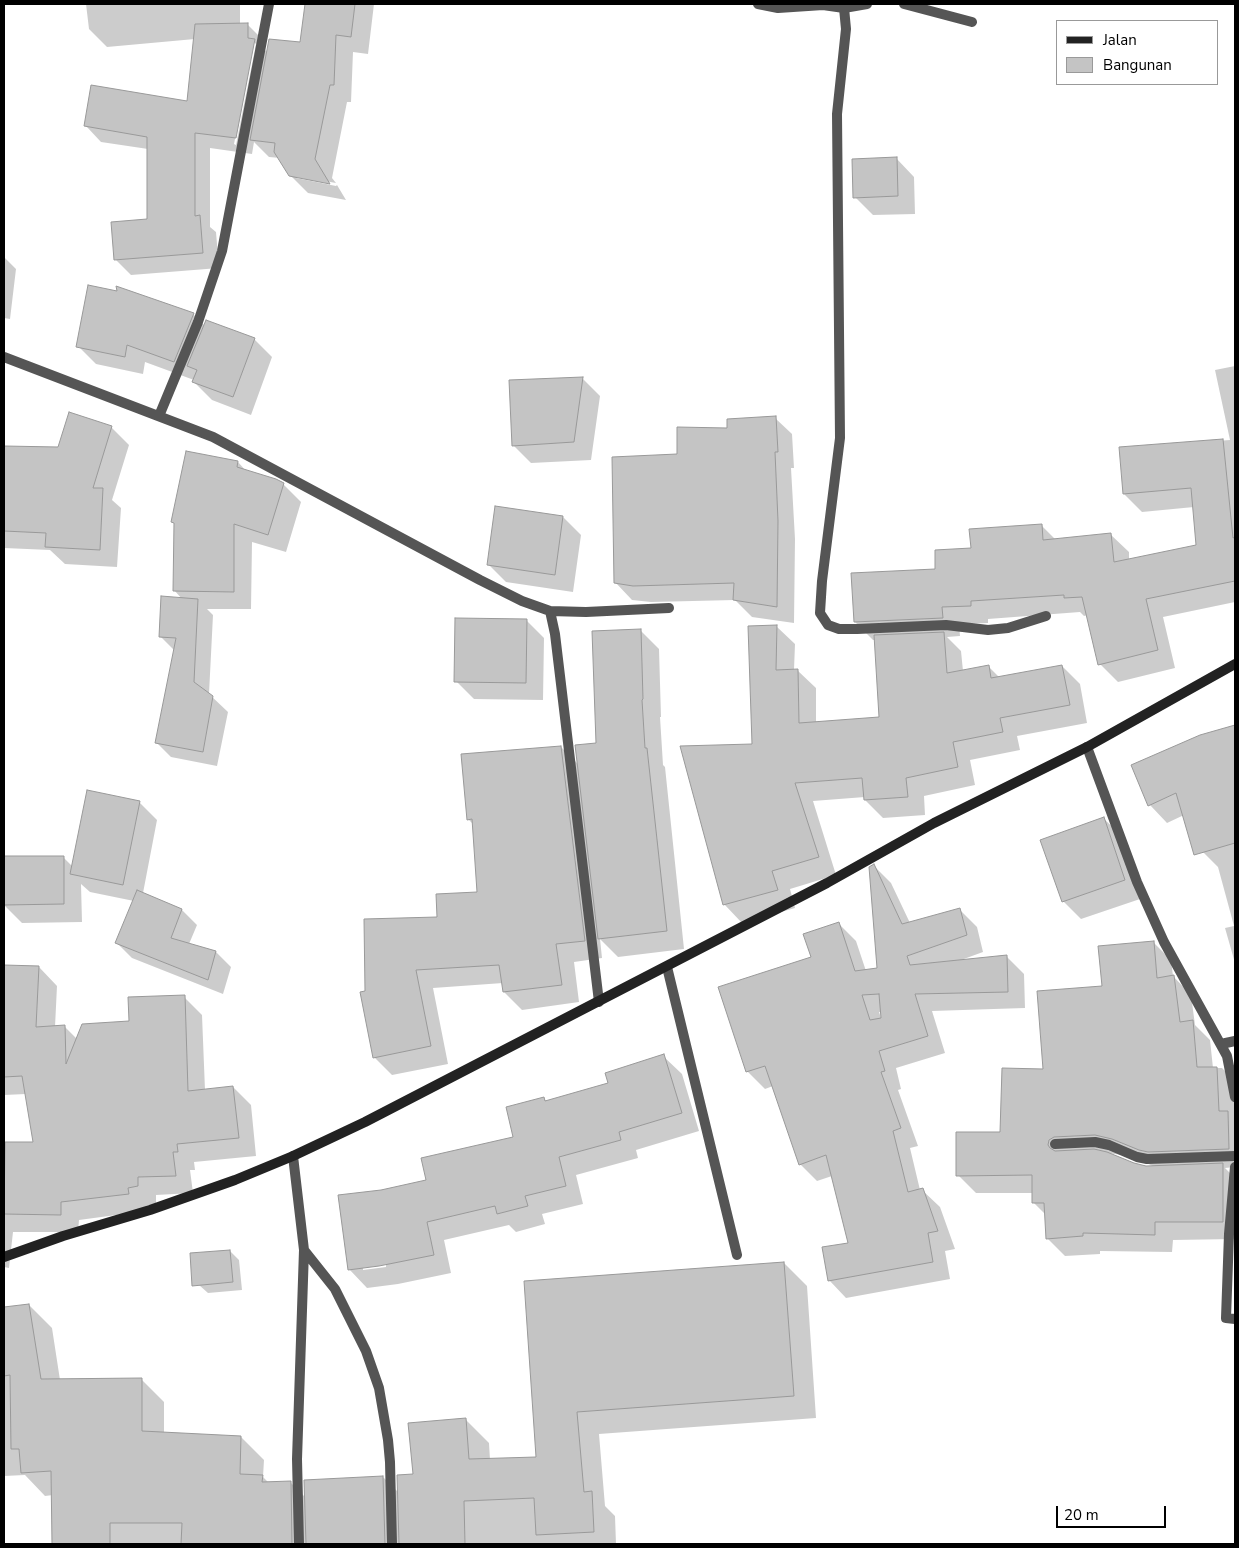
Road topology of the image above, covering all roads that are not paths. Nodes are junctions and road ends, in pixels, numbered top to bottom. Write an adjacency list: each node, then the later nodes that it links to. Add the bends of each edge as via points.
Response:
1 (269, 4): 8 (street, via 222,251 206,300)
2 (758, 4): 5 (street, via 778,8 823,5)
3 (867, 4): 5 (street)
4 (904, 4): 6 (street)
5 (844, 8): 11 (street, via 846,29 837,114 840,438 820,613 828,625 839,629 946,625 988,630 1008,628)
6 (972, 22)
7 (4, 357): 8 (street)
8 (159, 416): 10 (street, via 213,437 480,580)
9 (669, 608): 10 (street)
10 (550, 611): 15 (street)
11 (1046, 616)
12 (1235, 664): 13 (street)
13 (1087, 747): 14 (street, via 934,823); 17 (street, via 1137,882 1164,942)
14 (667, 967): 15 (street); 24 (street)
15 (598, 1002): 20 (street)
16 (1235, 1041): 17 (street)
17 (1222, 1044): 18 (street)
18 (1235, 1097)
19 (1055, 1144): 21 (street, via 1095,1142 1147,1159)
20 (293, 1156): 23 (street); 25 (street, via 192,1196)
21 (1235, 1156)
22 (1235, 1167): 26 (street, via 1226,1318)
23 (304, 1250): 27 (street, via 297,1459); 28 (street, via 335,1289 366,1351 379,1388 390,1462)
24 (737, 1255)
25 (4, 1257)
26 (1235, 1319)
27 (299, 1544)
28 (392, 1544)

